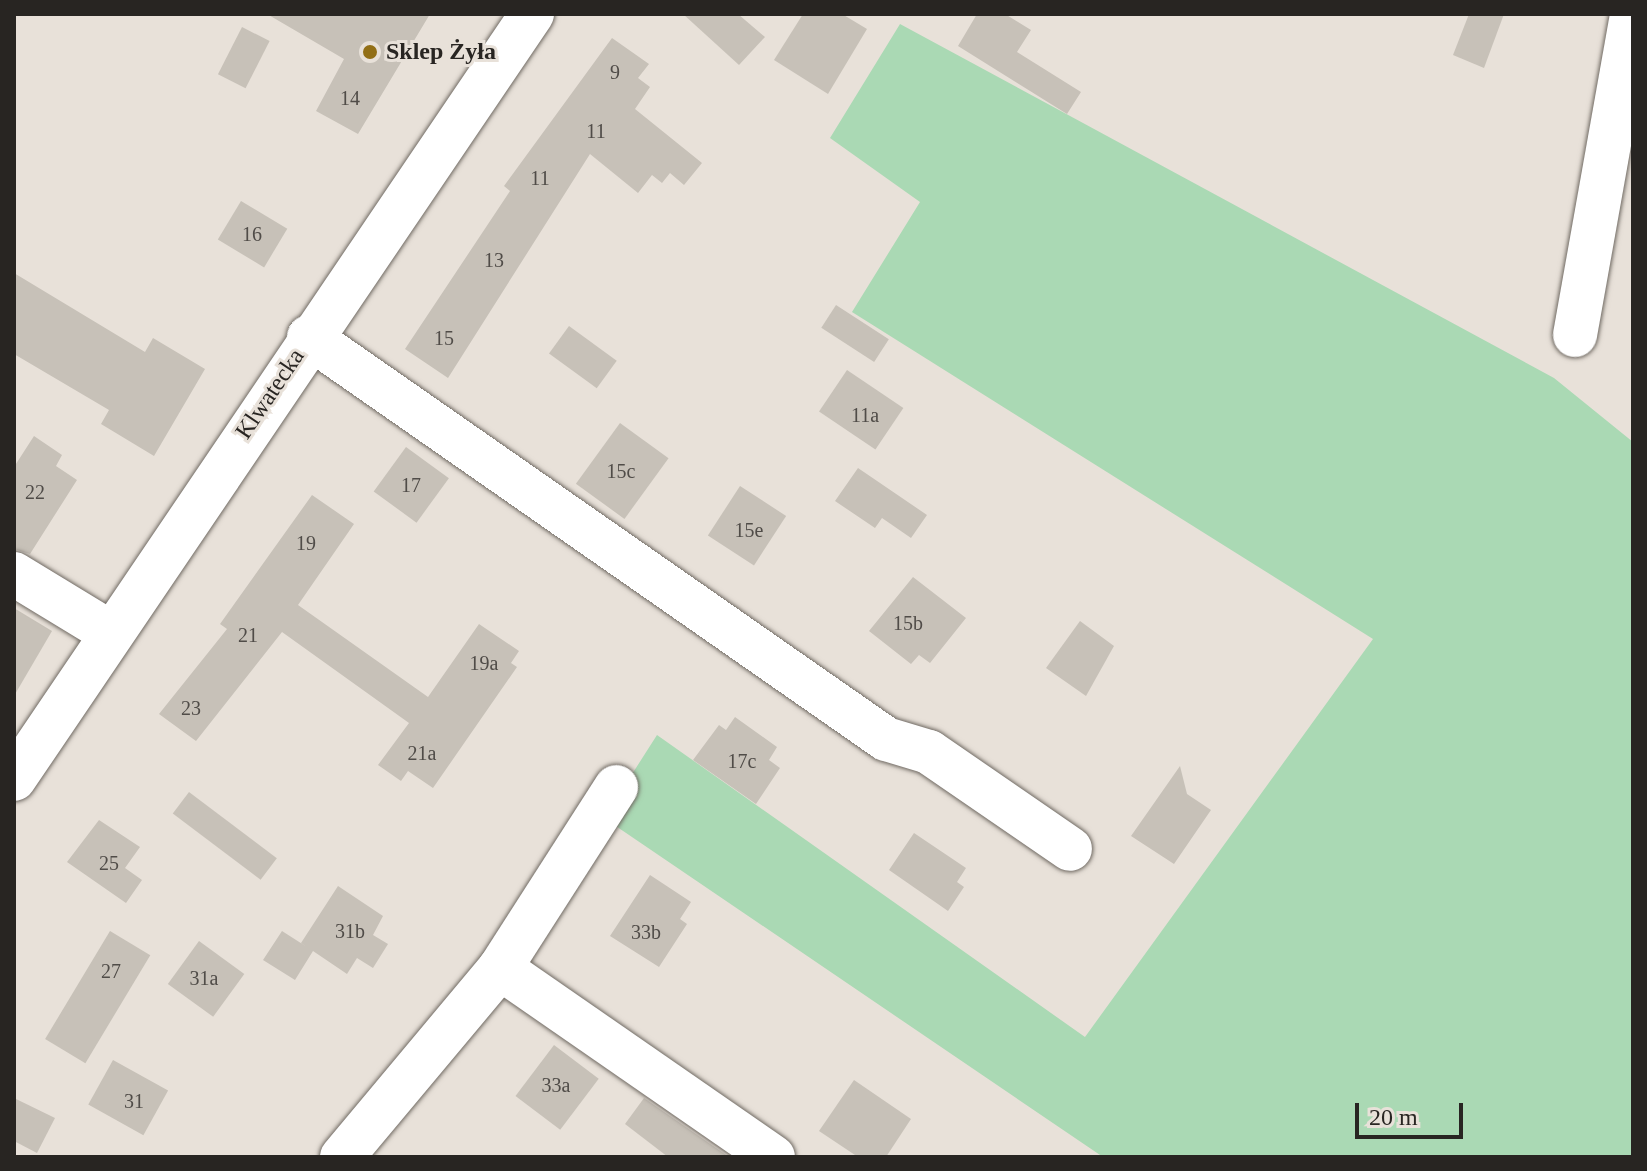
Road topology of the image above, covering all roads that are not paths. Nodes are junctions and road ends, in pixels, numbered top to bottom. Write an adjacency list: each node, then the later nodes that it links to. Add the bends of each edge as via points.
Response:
1 (532, 14): 4 (street, Klwatecka)
2 (1632, 14): 3 (street)
3 (1575, 335)
4 (309, 337): 6 (street, Klwatecka); 9 (street, via 886,739 929,752)
5 (14, 574): 6 (street)
6 (111, 633): 7 (street, Klwatecka)
7 (17, 767)
8 (616, 787): 10 (street)
9 (1070, 849)
10 (500, 968): 11 (street); 12 (street)
11 (342, 1157)
12 (773, 1157)

